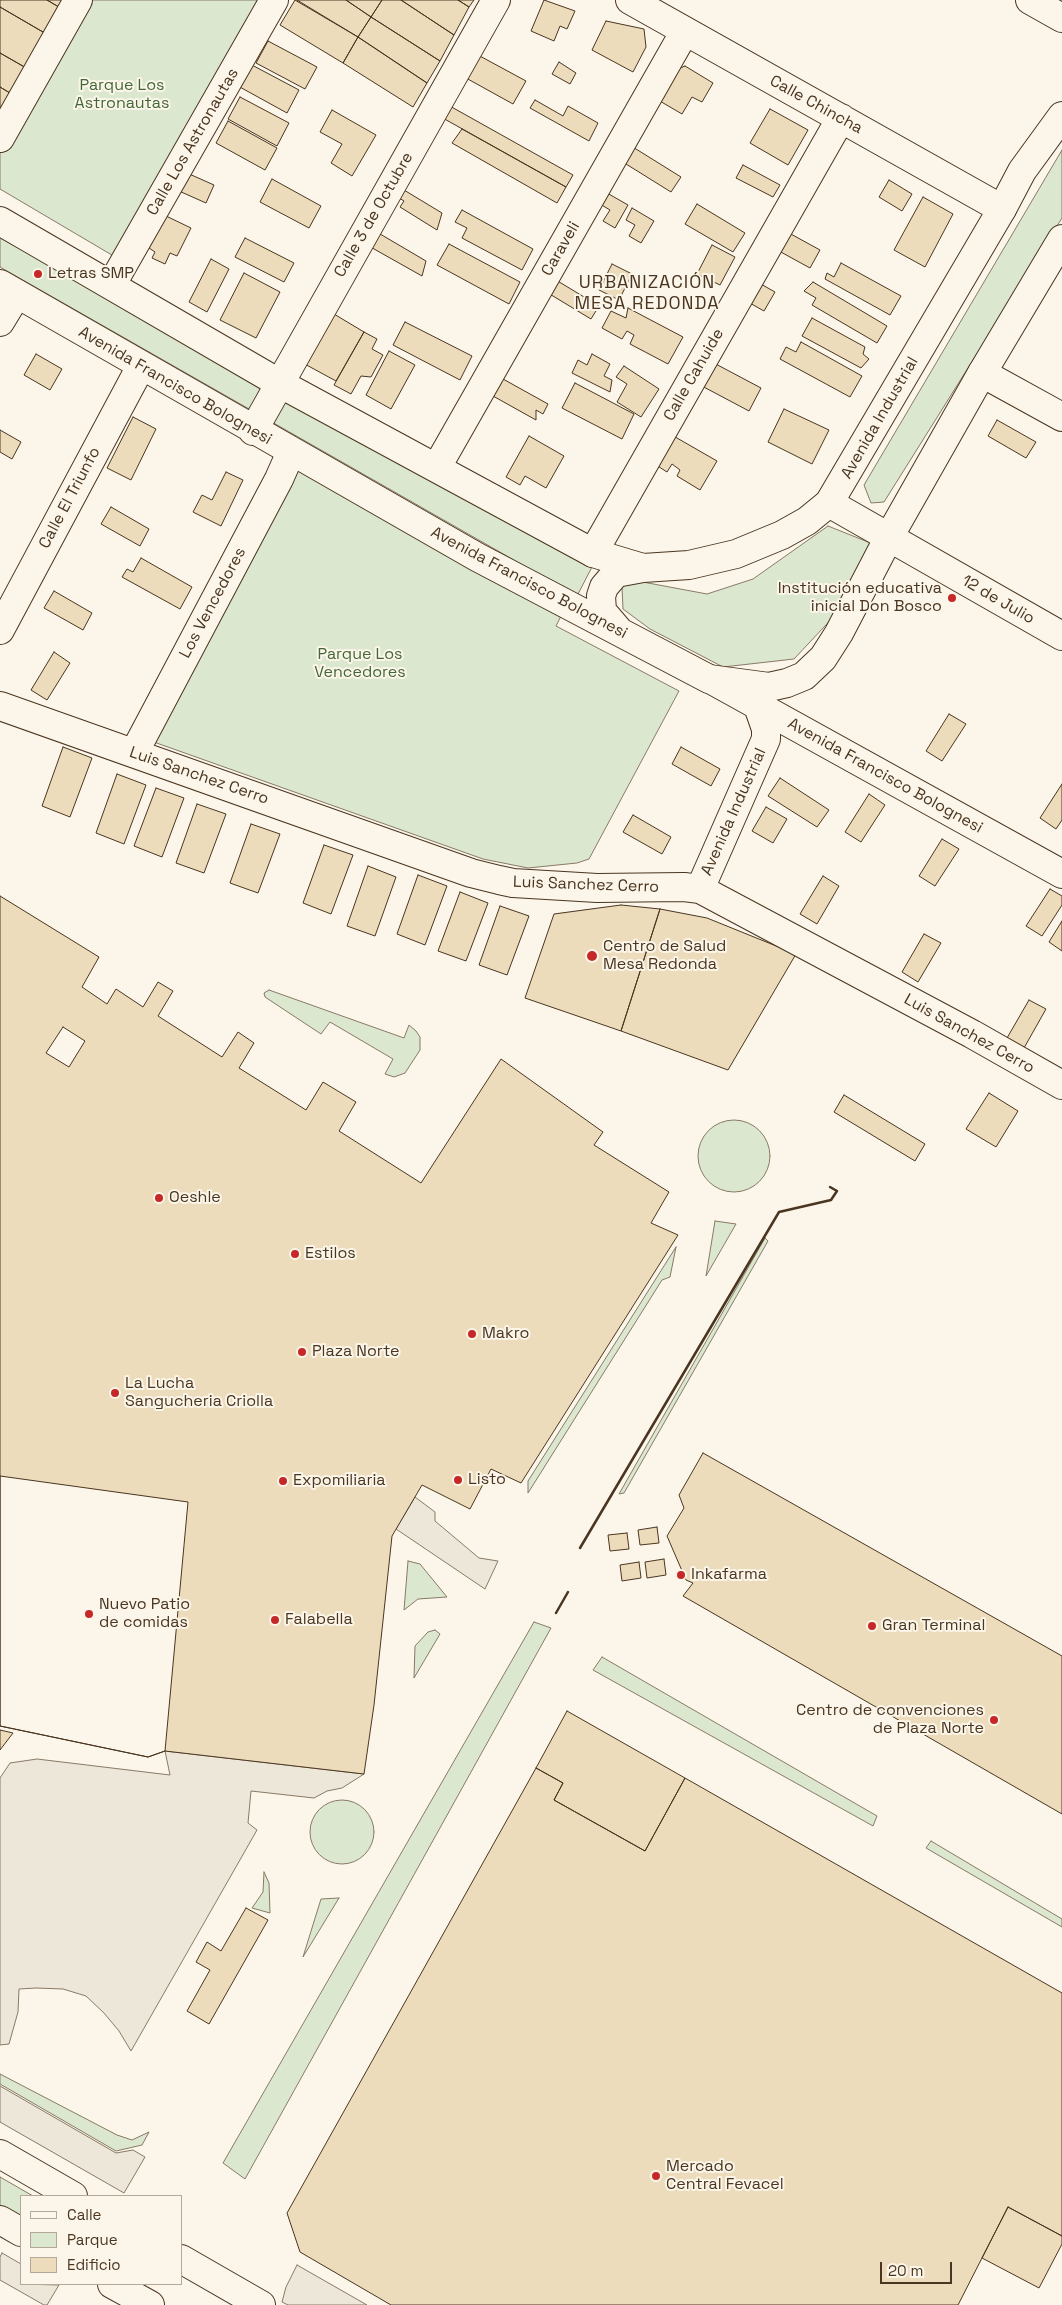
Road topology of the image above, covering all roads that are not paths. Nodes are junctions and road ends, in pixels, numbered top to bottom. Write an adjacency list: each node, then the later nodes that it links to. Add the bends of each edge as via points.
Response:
1 (78, 0): 10 (street)
2 (274, 0): 14 (street, Calle Los Astronautas)
3 (496, 0): 19 (street, Calle 3 de Octubre)
4 (630, 0): 7 (street, Calle Chincha)
5 (1030, 0): 6 (street)
6 (1062, 18)
7 (686, 31): 9 (street, Calle Chincha); 23 (street, Caraveli)
8 (1062, 116): 11 (street, Avenida Industrial, via 1032,155)
9 (841, 118): 11 (street, Calle Chincha); 26 (street, Calle Cahuide)
10 (0, 138)
11 (1002, 209): 24 (street, Avenida Industrial)
12 (0, 221): 14 (street)
13 (1062, 239): 18 (street)
14 (112, 284): 19 (street)
15 (9, 289): 16 (street); 17 (street, Avenida Francisco Bolognesi)
16 (0, 322)
17 (141, 366): 21 (street, Avenida Francisco Bolognesi); 28 (street, Calle El Triunfo)
18 (982, 373): 20 (street); 25 (street)
19 (279, 383): 21 (street, Calle 3 de Octubre); 23 (street)
20 (1062, 416)
21 (253, 431): 22 (street, Avenida Francisco Bolognesi)
22 (290, 452): 29 (street, Avenida Francisco Bolognesi); 34 (street, Los Vencedores)
23 (437, 467): 26 (street)
24 (829, 503): 25 (street, 12 de Julio); 27 (street, Avenida Industrial, via 782,535 736,554 689,565)
25 (889, 537): 30 (street, 12 de Julio); 31 (street, via 839,633 823,658 804,676 766,687)
26 (593, 553): 27 (street, Avenida Industrial)
27 (643, 568): 29 (street, via 616,573 609,579 601,596 602,611)
28 (0, 630)
29 (621, 633): 31 (street, Avenida Francisco Bolognesi)
30 (1062, 636)
31 (709, 679): 33 (street, Avenida Francisco Bolognesi)
32 (0, 706): 34 (street, Luis Sanchez Cerro)
33 (758, 706): 35 (street, Avenida Francisco Bolognesi); 36 (street, Avenida Industrial, via 766,739)
34 (134, 753): 36 (street, Luis Sanchez Cerro, via 499,880 597,888)
35 (1062, 874)
36 (700, 889): 37 (street, Luis Sanchez Cerro)
37 (1062, 1085)
38 (0, 2154): 39 (street)
39 (71, 2195)
40 (0, 2220): 41 (street)
41 (20, 2231)
42 (182, 2260): 45 (street)
43 (114, 2285): 44 (street)
44 (150, 2305)
45 (261, 2305)

